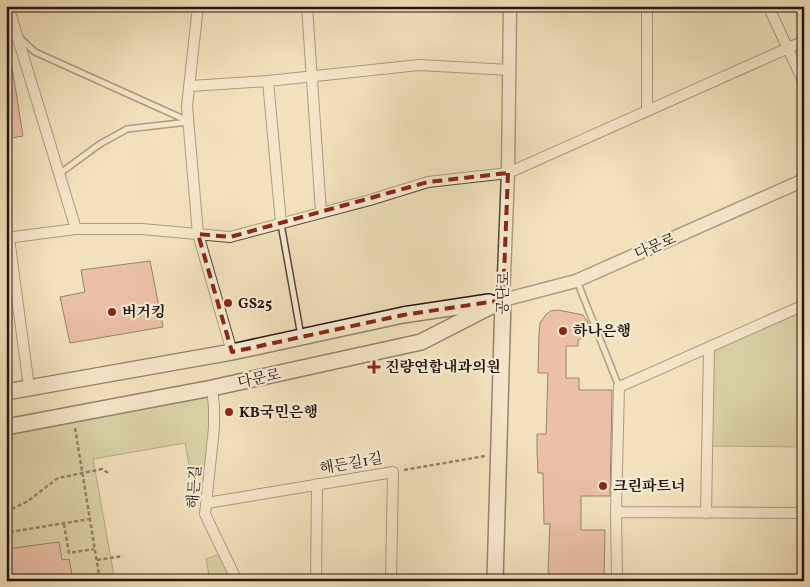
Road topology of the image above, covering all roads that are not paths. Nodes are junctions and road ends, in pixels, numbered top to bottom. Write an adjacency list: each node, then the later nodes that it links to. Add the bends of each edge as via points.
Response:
1 (8, 6): 7 (street)
2 (198, 6): 14 (street)
3 (307, 6): 11 (street)
4 (510, 6): 10 (street, 공단로)
5 (647, 6): 15 (street)
6 (768, 6): 9 (street)
7 (17, 36): 16 (lane, via 35,52); 18 (street)
8 (804, 42): 9 (street)
9 (788, 48): 13 (street); 15 (street)
10 (510, 70): 11 (street, via 419,65); 17 (street, 공단로)
11 (311, 76): 12 (street); 20 (street)
12 (268, 81): 14 (street); 21 (street)
13 (804, 84)
14 (190, 86): 16 (street)
15 (647, 111): 17 (street)
16 (188, 122): 18 (lane, via 127,129 100,144); 23 (street)
17 (508, 173): 20 (street, via 428,182); 26 (street, 공단로)
18 (60, 174): 22 (street)
19 (804, 180): 25 (street, 다문로)
20 (321, 212): 21 (street)
21 (281, 223): 23 (street, via 230,237); 28 (lane)
22 (76, 229): 23 (street, via 142,229); 24 (street)
23 (198, 234): 30 (street)
24 (8, 238): 31 (street)
25 (576, 281): 26 (street, 다문로); 32 (lane)
26 (503, 300): 28 (main road, 다문로, via 403,315); 33 (main road, 다문로, via 421,342); 44 (main road, 공단로)
27 (804, 305): 29 (street)
28 (301, 338): 30 (main road, 다문로)
29 (709, 348): 32 (street); 39 (street)
30 (232, 352): 31 (main road, 다문로)
31 (29, 387): 34 (main road, 다문로)
32 (620, 387): 38 (street)
33 (212, 388): 35 (main road, 다문로); 37 (street, 해든길, via 214,428)
34 (6, 392)
35 (6, 427)
36 (317, 484): 37 (street, 해든길1길); 42 (street); 43 (street, 해든길1길, via 393,472)
37 (207, 503): 41 (street, 해든길, via 206,514)
38 (616, 512): 39 (street); 45 (street)
39 (706, 513): 40 (street)
40 (804, 513)
41 (237, 581)
42 (316, 581)
43 (391, 581)
44 (495, 581)
45 (616, 581)

